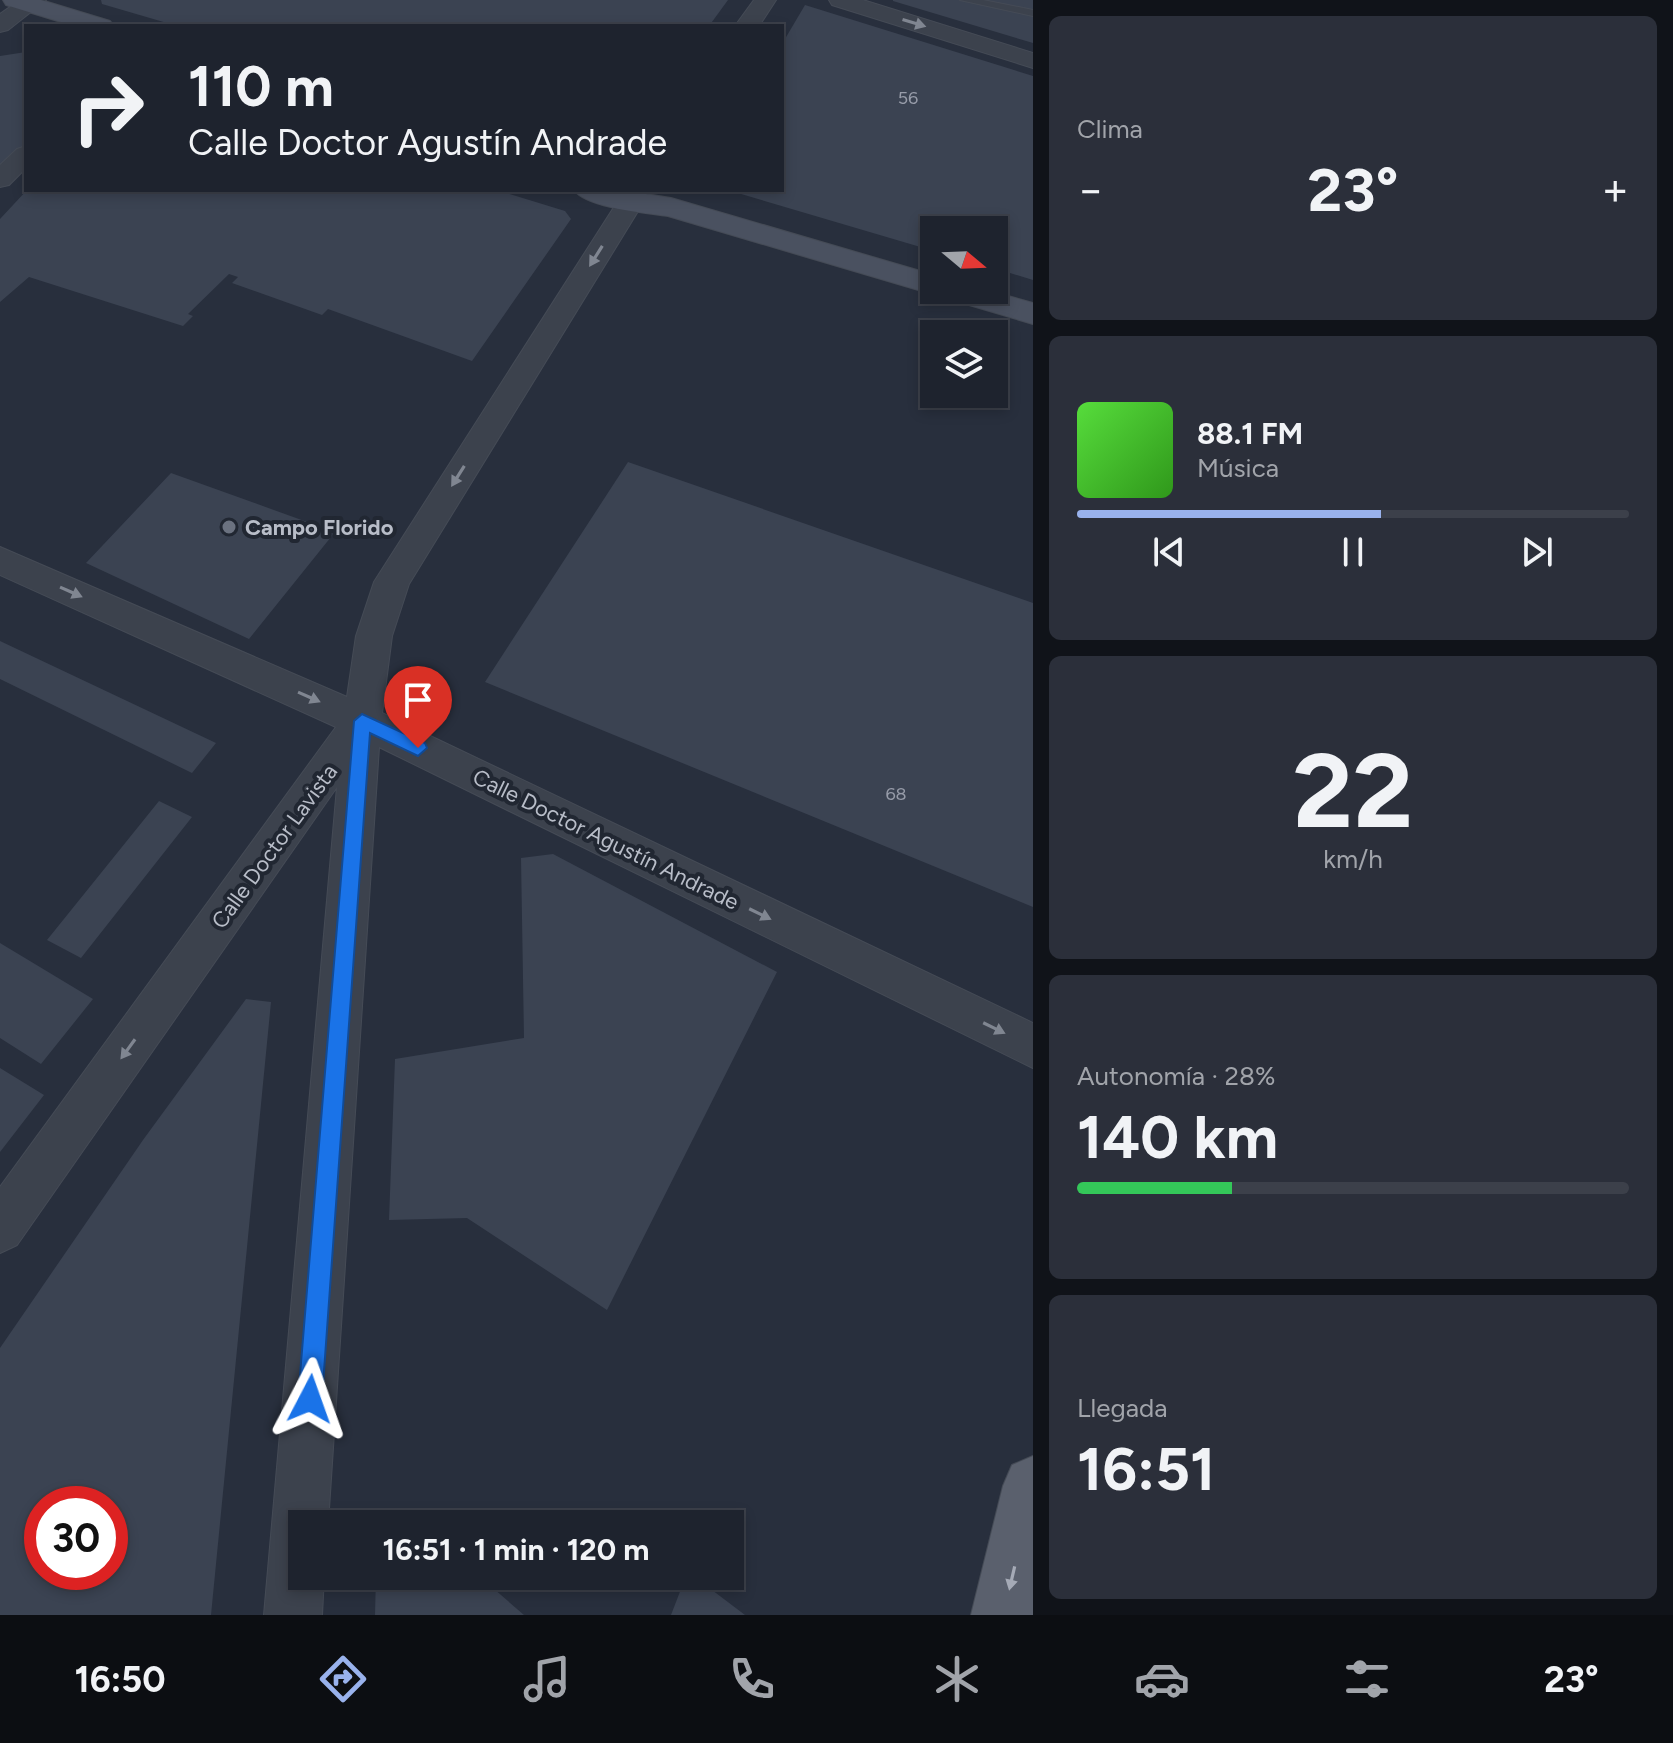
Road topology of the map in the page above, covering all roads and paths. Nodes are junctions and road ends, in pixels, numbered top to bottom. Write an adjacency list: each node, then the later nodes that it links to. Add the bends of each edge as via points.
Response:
1 (765, 0): 7 (street)
2 (840, 0): 8 (street, one-way to 8)
3 (966, 0): 5 (lane)
4 (19, 12): 6 (main road)
5 (1033, 13)
6 (89, 24)
7 (748, 24)
8 (1033, 61)
9 (24, 156): 10 (street)
10 (0, 179)
11 (605, 192): 12 (main road)
12 (646, 197): 13 (main road); 17 (street, Calle Doctor Lavista, one-way to 17, via 392,582 374,636)
13 (920, 281)
14 (999, 304): 15 (main road)
15 (1033, 314)
16 (0, 560): 17 (street, Calle Doctor Agustín Andrade, one-way to 17)
17 (362, 721): 18 (street, Calle Doctor Agustín Andrade, one-way to 18); 19 (street, Calle Doctor Lavista, one-way to 19); 21 (street)
18 (1033, 1046)
19 (0, 1228)
20 (1033, 1486): 22 (main road, one-way to 22)
21 (293, 1615)
22 (1003, 1615)

